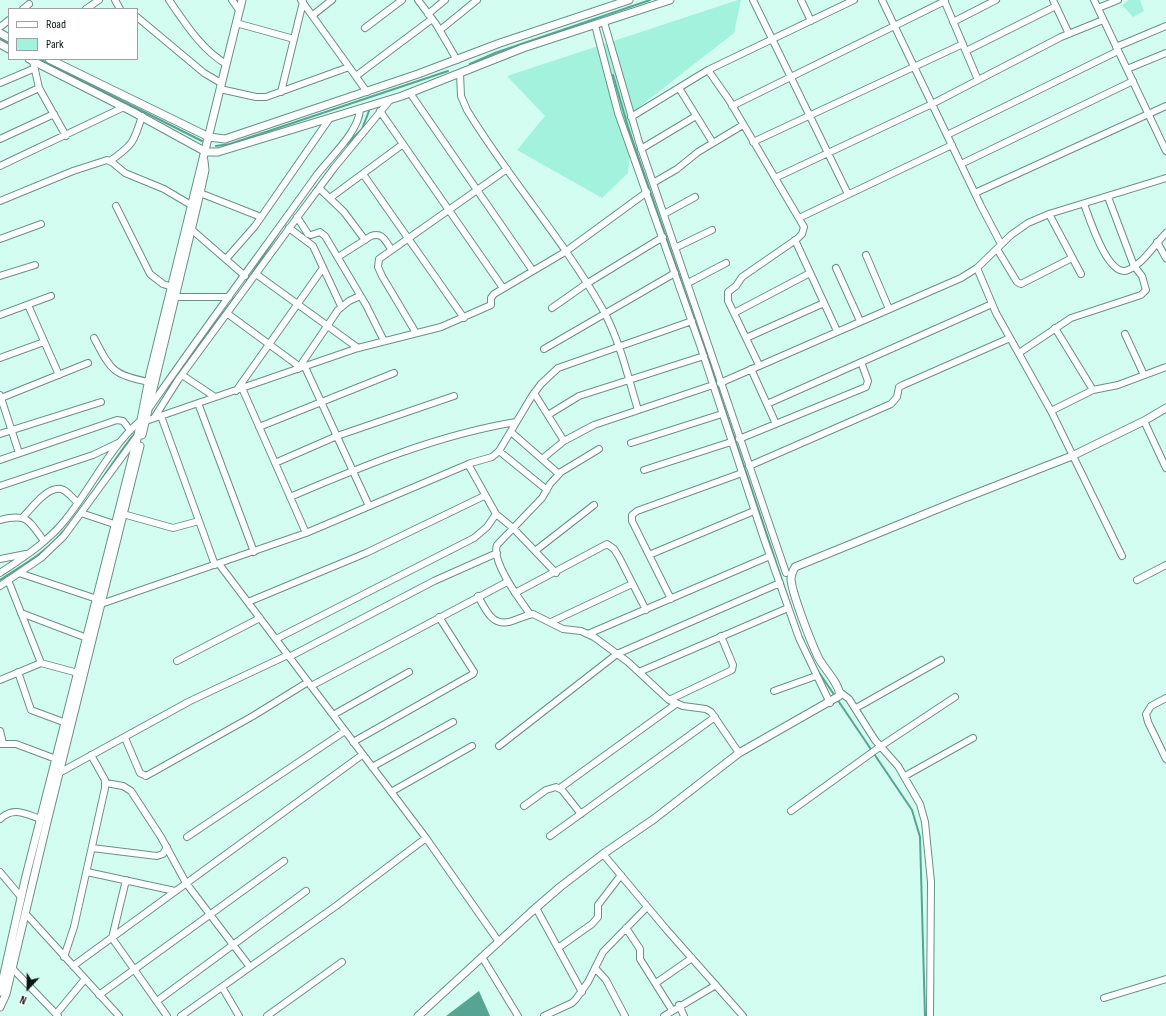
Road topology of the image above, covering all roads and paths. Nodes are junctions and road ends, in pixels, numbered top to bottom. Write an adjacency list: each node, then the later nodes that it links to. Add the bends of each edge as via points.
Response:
1 (99, 0): 24 (street)
2 (168, 0): 51 (street, via 209,51)
3 (232, 0): 26 (street)
4 (242, 0): 26 (street)
5 (332, 0): 27 (street)
6 (402, 0): 39 (street)
7 (418, 0): 28 (street)
8 (445, 0): 28 (street)
9 (477, 0): 40 (street)
10 (629, 0): 50 (street, via 500,42)
11 (670, 0): 35 (street)
12 (753, 0): 43 (street)
13 (801, 0): 32 (street)
14 (854, 0): 32 (street)
15 (882, 0): 36 (street)
16 (996, 0): 33 (street)
17 (1094, 0): 25 (street)
18 (1118, 0): 25 (street)
19 (302, 1): 27 (street); 42 (street)
20 (944, 1): 33 (street); 36 (street)
21 (1054, 3): 41 (street); 46 (street)
22 (29, 4): 23 (street)
23 (24, 8)
24 (87, 8)
25 (1098, 8): 30 (street)
26 (240, 10): 34 (street)
27 (313, 15): 53 (street)
28 (430, 17): 40 (street); 58 (street)
29 (138, 18): 63 (street)
30 (1103, 20): 41 (street); 45 (street)
31 (8, 21): 38 (street)
32 (811, 21): 43 (street)
33 (953, 22): 44 (street)
34 (236, 23): 42 (street); 51 (street)
35 (599, 23): 57 (street, via 523,48); 82 (street); 109 (street, via 618,113)
36 (895, 26): 52 (street); 59 (street)
37 (1166, 26): 45 (street)
38 (0, 27)
39 (364, 28)
40 (440, 30): 50 (street)
41 (1069, 34): 60 (street)
42 (294, 39): 66 (street)
43 (773, 40): 56 (street); 59 (street)
44 (963, 44): 46 (street); 52 (street)
45 (1117, 49): 55 (street); 85 (street)
46 (966, 51): 60 (street)
47 (1166, 53): 55 (street)
48 (31, 60): 54 (street); 74 (street)
49 (53, 60): 87 (street)
50 (457, 60): 67 (street)
51 (226, 64): 63 (street)
52 (913, 66): 70 (street); 79 (street)
53 (349, 67): 58 (street); 66 (street)
54 (33, 69): 62 (street); 64 (street)
55 (1127, 69): 61 (street)
56 (708, 70): 65 (street); 72 (street)
57 (460, 74): 68 (street); 102 (street, via 461,96 467,110)
58 (356, 76): 67 (street)
59 (791, 78): 72 (street); 79 (street)
60 (978, 80): 70 (street)
61 (1133, 81): 78 (street); 100 (street)
62 (0, 83)
63 (220, 86): 66 (street, via 262,98); 87 (street)
64 (39, 88): 71 (street); 77 (street)
65 (679, 88): 81 (street); 82 (street)
66 (281, 92)
67 (367, 92): 87 (street, via 240,135 225,139)
68 (410, 92): 69 (street); 108 (street)
69 (390, 100): 75 (street); 76 (street)
70 (932, 104): 85 (street); 97 (street)
71 (0, 106)
72 (732, 106): 84 (street)
73 (1166, 106): 78 (street)
74 (124, 107): 80 (street); 86 (street)
75 (360, 109): 83 (street); 158 (street, via 355,127)
76 (380, 111): 92 (street); 107 (street)
77 (54, 114): 86 (street); 88 (street)
78 (1148, 114): 91 (street); 111 (street)
79 (809, 115): 89 (street); 97 (street)
80 (142, 116): 96 (street); 98 (street, via 133,142)
81 (696, 116): 90 (street); 94 (street)
82 (631, 117): 94 (street)
83 (330, 118): 96 (street, via 235,148); 123 (street)
84 (744, 125): 89 (street); 90 (street)
85 (947, 135): 93 (street)
86 (66, 136): 101 (street)
87 (210, 137): 96 (street)
88 (0, 139)
89 (753, 142): 104 (street)
90 (713, 143): 106 (street)
91 (1164, 143): 95 (street)
92 (403, 144): 103 (street); 120 (street)
93 (952, 145): 100 (street); 112 (street)
94 (641, 149): 106 (street)
95 (1166, 151)
96 (206, 152): 99 (street)
97 (828, 154): 104 (street); 112 (street)
98 (110, 161): 116 (street, via 102,161 73,171); 118 (street, via 125,173 164,189)
99 (204, 161): 110 (street, via 205,170); 118 (street)
100 (961, 164): 111 (street)
101 (0, 166)
102 (507, 169): 108 (street); 140 (street)
103 (362, 174): 115 (street); 132 (street)
104 (775, 178): 125 (street)
105 (1166, 178): 114 (street)
106 (653, 183): 121 (street)
107 (319, 188): 115 (street); 124 (street)
108 (477, 190): 120 (street); 152 (street)
109 (647, 192): 131 (street); 140 (street)
110 (200, 193): 123 (street); 128 (street)
111 (975, 193): 137 (street)
112 (848, 194): 125 (street)
113 (695, 197): 121 (street)
114 (1108, 197): 117 (street); 148 (street)
115 (330, 198): 134 (street, via 350,218)
116 (0, 201)
117 (1084, 204): 122 (street); 148 (street, via 1109,261 1126,271)
118 (191, 205): 161 (street)
119 (116, 206): 161 (street, via 150,274)
120 (449, 209): 132 (street); 162 (street)
121 (664, 214): 138 (street)
122 (1049, 214): 137 (street, via 1028,223); 143 (street)
123 (261, 217): 145 (street)
124 (297, 217): 127 (street); 142 (street, via 308,234 320,232 325,236)
125 (800, 218): 135 (street, via 804,231)
126 (40, 224): 133 (street)
127 (289, 228): 149 (street, via 311,243); 155 (street)
128 (192, 229): 145 (street); 165 (street)
129 (712, 230): 138 (street)
130 (1166, 233): 136 (street)
131 (663, 237): 153 (street); 160 (street)
132 (408, 238): 139 (street); 178 (street)
133 (0, 240)
134 (365, 240): 139 (street, via 380,234); 142 (street)
135 (795, 240): 154 (street); 174 (street, via 742,277 728,292 727,296)
136 (1157, 242): 144 (street); 148 (street)
137 (999, 246): 143 (street, via 1017,282 1021,284); 151 (street)
138 (675, 248): 159 (street)
139 (391, 249): 184 (street, via 378,259 378,266)
140 (565, 252): 152 (street); 160 (street)
141 (866, 255): 173 (street)
142 (338, 257): 164 (street)
143 (1072, 258): 156 (street)
144 (1166, 258)
145 (226, 259): 158 (street)
146 (726, 263): 159 (street)
147 (35, 265): 157 (street)
148 (1134, 266): 182 (street, via 1146,285 1146,290 1141,295 1072,318)
149 (323, 268): 168 (street); 171 (street)
150 (836, 268): 180 (street)
151 (977, 268): 169 (street); 173 (street, via 961,278)
152 (533, 271): 162 (street)
153 (675, 272): 176 (street); 179 (street)
154 (810, 273): 167 (street); 174 (street)
155 (256, 274): 168 (street); 175 (street)
156 (1081, 274)
157 (0, 276)
158 (244, 276): 166 (street)
159 (688, 283): 210 (street)
160 (586, 284): 172 (street); 176 (street)
161 (172, 287): 209 (street)
162 (503, 288): 178 (street, via 492,296 489,307)
163 (52, 296): 170 (street)
164 (360, 296): 171 (street); 189 (street)
165 (175, 297): 166 (street); 222 (street)
166 (229, 297): 222 (street)
167 (824, 303): 183 (street); 187 (street)
168 (296, 304): 181 (street); 191 (street)
169 (992, 304): 188 (street); 198 (street)
170 (28, 305): 177 (street); 190 (street)
171 (341, 306): 181 (street)
172 (552, 308)
173 (889, 309): 180 (street)
174 (734, 313): 187 (street)
175 (228, 314): 191 (street); 206 (street)
176 (605, 314): 192 (street); 194 (street)
177 (0, 315)
178 (464, 318): 184 (street)
179 (692, 321): 192 (street); 196 (street)
180 (860, 321): 183 (street)
181 (327, 326): 193 (street); 201 (street)
182 (1055, 328): 195 (street); 213 (street)
183 (837, 331): 200 (street)
184 (416, 333): 189 (street)
185 (1125, 334): 207 (street)
186 (94, 338): 209 (street, via 113,370)
187 (746, 338): 200 (street)
188 (1010, 338): 195 (street); 253 (street, via 899,387 897,397 891,404)
189 (384, 341): 193 (street)
190 (44, 342): 197 (street); 205 (street)
191 (268, 343): 201 (street); 212 (street)
192 (618, 346): 208 (street); 214 (street, via 565,364 552,373)
193 (358, 348): 201 (street)
194 (544, 349)
195 (1019, 353): 225 (street)
196 (704, 356): 208 (street); 211 (street)
197 (0, 358)
198 (861, 362): 221 (street); 232 (street, via 868,381 866,387)
199 (88, 363): 205 (street)
200 (759, 365): 203 (street)
201 (301, 367): 212 (street); 219 (street)
202 (1166, 367): 207 (street)
203 (751, 369): 210 (street); 221 (street)
204 (394, 373): 219 (street)
205 (59, 375): 217 (street)
206 (182, 375): 216 (street); 228 (street)
207 (1144, 375): 213 (street, via 1118,385)
208 (628, 379): 224 (street); 227 (street, via 579,396)
209 (149, 382): 230 (street)
210 (720, 383): 240 (street)
211 (713, 385): 224 (street); 226 (street)
212 (239, 389): 216 (street); 233 (street)
213 (1093, 390): 225 (street)
214 (534, 393): 227 (street); 231 (street)
215 (454, 396): 239 (street)
216 (215, 398): 220 (street)
217 (1, 399): 234 (street)
218 (101, 402): 234 (street)
219 (321, 402): 233 (street); 239 (street)
220 (198, 403): 228 (street); 278 (street)
221 (767, 404): 232 (street)
222 (148, 408): 230 (street)
223 (1166, 408): 229 (street)
224 (638, 410): 242 (street, via 594,425)
225 (1051, 411): 248 (street)
226 (722, 414): 243 (street); 244 (street)
227 (548, 415): 242 (street)
228 (158, 417): 230 (street); 272 (street)
229 (1144, 421): 248 (street); 254 (street)
230 (143, 422): 235 (street); 238 (street); 268 (street)
231 (516, 422): 236 (street); 256 (street, via 406,450)
232 (776, 424): 240 (street)
233 (259, 427): 251 (street)
234 (11, 430): 237 (street); 247 (street)
235 (130, 430): 241 (street); 247 (street, via 123,421 117,420)
236 (511, 432): 246 (street); 249 (street)
237 (0, 434)
238 (138, 435): 267 (street); 273 (street)
239 (337, 436): 251 (street); 256 (street)
240 (739, 439): 253 (street)
241 (121, 441): 259 (street, via 93,455); 263 (street)
242 (564, 441): 249 (street)
243 (731, 442): 255 (street); 257 (street)
244 (631, 443)
245 (599, 449): 258 (street)
246 (499, 451): 252 (street, via 492,457); 260 (street)
247 (19, 453): 250 (street)
248 (1072, 456): 283 (street); 290 (street, via 804,563)
249 (542, 459): 258 (street)
250 (0, 460)
251 (275, 463): 262 (street)
252 (468, 464): 261 (street); 265 (street)
253 (748, 466): 290 (street)
254 (1166, 468)
255 (644, 470)
256 (353, 471): 262 (street); 265 (street)
257 (742, 473): 266 (street); 281 (street, via 634,513 632,521)
258 (560, 474): 260 (street)
259 (0, 486)
260 (547, 490): 274 (street)
261 (484, 496): 269 (street); 301 (street, via 366,553)
262 (290, 497): 275 (street)
263 (78, 503): 270 (street, via 66,491 55,489 47,493); 276 (street)
264 (594, 505): 277 (street)
265 (369, 506): 275 (street)
266 (754, 511): 281 (street); 282 (street)
267 (81, 513): 273 (street); 288 (street, via 52,548)
268 (123, 514): 272 (street, via 173,528); 300 (street)
269 (496, 514): 274 (street); 312 (street, via 487,527 474,538)
270 (23, 517): 271 (street); 276 (street)
271 (0, 520)
272 (199, 521): 285 (street)
273 (114, 524): 300 (street)
274 (513, 528): 277 (street); 279 (street, via 497,545)
275 (306, 533): 278 (street)
276 (44, 542): 280 (street)
277 (535, 551): 289 (street)
278 (254, 552): 285 (street)
279 (497, 553): 293 (street); 314 (street, via 434,581)
280 (28, 554): 284 (street); 287 (street)
281 (649, 555): 299 (street)
282 (770, 556): 290 (street); 299 (street)
283 (1122, 556)
284 (0, 559)
285 (217, 565): 300 (street); 301 (street)
286 (1166, 565): 292 (street)
287 (0, 573)
288 (19, 573): 291 (street); 300 (street)
289 (556, 573): 295 (street, via 607,544 616,553); 297 (street)
290 (783, 574): 294 (street); 326 (street, via 791,580 818,657)
291 (8, 580): 296 (street); 304 (street)
292 (1137, 580)
293 (507, 582): 297 (street); 298 (street)
294 (780, 583): 302 (street); 313 (street)
295 (632, 584): 303 (street); 308 (street)
296 (0, 586)
297 (515, 594): 305 (street)
298 (478, 596): 305 (street, via 485,611 497,622 508,623); 306 (street)
299 (671, 599): 303 (street)
300 (99, 601): 311 (street); 351 (street)
301 (248, 602): 307 (street)
302 (788, 608): 310 (street); 322 (street)
303 (646, 610): 309 (street)
304 (21, 613): 311 (street); 317 (street)
305 (530, 614): 308 (street)
306 (439, 617): 324 (street); 340 (street, via 468,660 473,674)
307 (260, 618): 312 (street); 316 (street)
308 (551, 622): 309 (street, via 566,630)
309 (588, 634): 313 (street)
310 (721, 636): 320 (street); 329 (street, via 733,665 732,670)
311 (87, 638): 321 (street)
312 (276, 639): 314 (street)
313 (617, 654): 320 (street); 343 (street)
314 (289, 656): 324 (street); 338 (street, via 190,701)
315 (940, 660): 331 (street)
316 (177, 661)
317 (41, 663): 318 (street); 321 (street)
318 (18, 672): 323 (street); 335 (street, via 32,710)
319 (409, 672): 332 (street)
320 (639, 672): 329 (street)
321 (78, 673): 335 (street)
322 (816, 676): 325 (street); 330 (street)
323 (0, 680)
324 (310, 684): 332 (street); 338 (street, via 148,775 140,773)
325 (774, 692)
326 (840, 694): 330 (street); 331 (street, via 849,699)
327 (955, 697): 344 (street)
328 (1166, 698): 349 (street, via 1151,706 1146,714)
329 (673, 702): 333 (street, via 706,709); 354 (street)
330 (831, 702): 345 (street)
331 (856, 708): 344 (street)
332 (333, 715): 337 (street)
333 (715, 717): 345 (street); 358 (street)
334 (453, 722): 350 (street)
335 (66, 723): 348 (street)
336 (0, 731): 341 (street)
337 (345, 731): 340 (street); 362 (street)
338 (125, 738): 347 (street)
339 (972, 738): 352 (street)
340 (353, 742): 346 (street)
341 (2, 744): 348 (street, via 21,745)
342 (472, 746): 355 (street)
343 (499, 746)
344 (879, 748): 352 (street); 357 (street)
345 (739, 753): 366 (street, via 654,819)
346 (362, 754): 350 (street); 372 (street)
347 (91, 755): 351 (street); 353 (street)
348 (56, 759): 360 (street)
349 (1166, 759)
350 (372, 767): 355 (street)
351 (59, 772): 378 (street)
352 (905, 776): 420 (street, via 920,804 925,822 932,882)
353 (106, 783): 364 (street, via 123,786 131,791); 365 (street)
354 (560, 788): 356 (street, via 549,788); 358 (street)
355 (391, 792): 363 (street)
356 (524, 806)
357 (791, 811)
358 (581, 814): 361 (street)
359 (0, 819): 360 (street, via 10,811 15,811)
360 (40, 819): 375 (street)
361 (550, 836)
362 (187, 837)
363 (426, 838): 382 (street); 390 (street)
364 (167, 847): 365 (street, via 163,854 157,856); 372 (street)
365 (92, 848): 369 (street)
366 (603, 854): 370 (street); 377 (street)
367 (284, 861): 379 (street)
368 (0, 872): 375 (street)
369 (87, 872): 371 (street); 385 (street)
370 (621, 875): 376 (street); 384 (street, via 598,905 595,921)
371 (126, 880): 373 (street); 381 (street)
372 (186, 883): 373 (street); 379 (street)
373 (175, 891): 381 (street)
374 (306, 892): 383 (street)
375 (21, 897): 399 (street)
376 (647, 907): 380 (street); 387 (street)
377 (536, 908): 382 (street); 384 (street)
378 (25, 913): 385 (street); 391 (street)
379 (210, 913): 383 (street); 393 (street)
380 (626, 928): 392 (street, via 609,944); 396 (street, via 640,949 640,959)
381 (112, 938): 389 (street); 393 (street)
382 (499, 942): 386 (street)
383 (233, 945): 390 (street); 403 (street)
384 (558, 948): 400 (street)
385 (64, 957): 389 (street)
386 (482, 957): 413 (street); 414 (street)
387 (692, 958): 396 (street); 397 (street)
388 (342, 962): 412 (street)
389 (73, 966): 395 (street)
390 (250, 967): 398 (street)
391 (12, 968): 405 (street); 407 (street)
392 (594, 968): 400 (street); 416 (street, via 606,980)
393 (134, 969): 401 (street); 403 (street)
394 (1166, 978): 402 (street)
395 (85, 979): 401 (street); 407 (street)
396 (656, 983): 406 (street)
397 (716, 985): 404 (street); 419 (street)
398 (222, 987): 410 (street); 411 (street)
399 (0, 992)
400 (582, 992): 415 (street, via 572,1003)
401 (99, 995): 408 (street)
402 (1104, 998)
403 (156, 1001): 409 (street)
404 (679, 1005): 406 (street); 418 (street)
405 (0, 1007)
406 (672, 1010): 417 (street)
407 (57, 1015)
408 (119, 1016)
409 (167, 1016)
410 (181, 1016)
411 (239, 1016)
412 (267, 1016)
413 (418, 1016)
414 (518, 1016)
415 (544, 1016)
416 (625, 1016)
417 (664, 1016)
418 (684, 1016)
419 (743, 1016)
420 (930, 1016)

